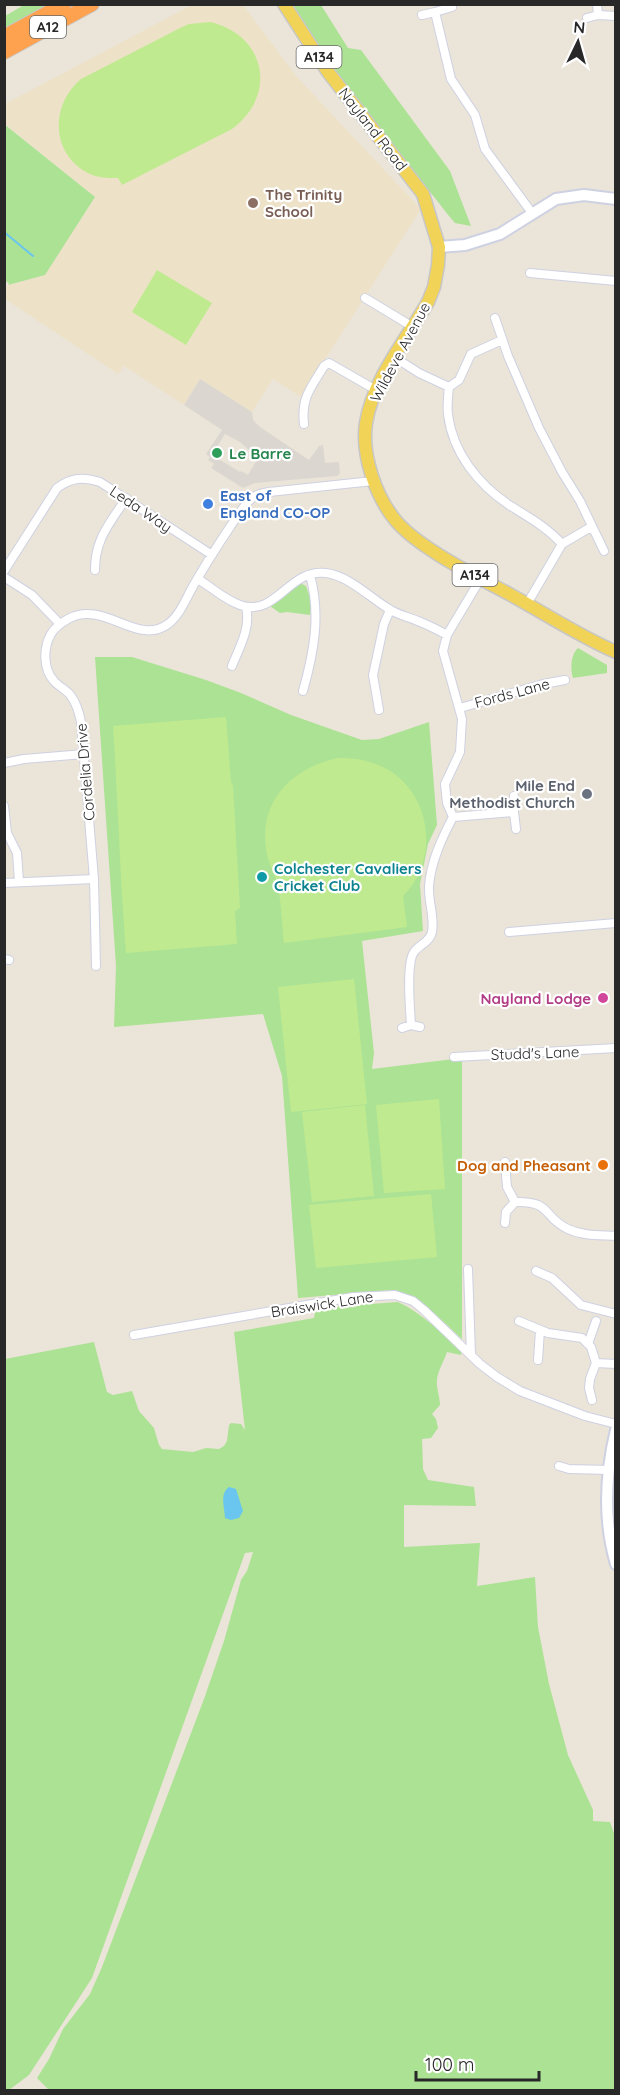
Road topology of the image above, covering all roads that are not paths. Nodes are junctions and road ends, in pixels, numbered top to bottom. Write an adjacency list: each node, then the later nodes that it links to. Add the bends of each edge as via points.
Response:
1 (64, 4): 11 (highway, A12)
2 (92, 4): 12 (highway, A12)
3 (284, 4): 15 (main road, Nayland Road / A134, via 328,72 423,194)
4 (597, 4): 8 (street)
5 (452, 7): 6 (street)
6 (435, 12): 7 (street); 14 (street, via 451,79 475,115 485,149)
7 (423, 15)
8 (598, 15): 9 (street); 10 (street)
9 (615, 16)
10 (587, 18)
11 (4, 37)
12 (4, 52)
13 (615, 199): 14 (street, via 570,196)
14 (532, 213): 16 (street, via 483,241)
15 (434, 228): 16 (main road, Wildeve Avenue / A134)
16 (439, 247): 21 (main road, Wildeve Avenue / A134, via 434,287)
17 (530, 273): 18 (street)
18 (615, 281)
19 (365, 298): 21 (street)
20 (495, 318): 22 (street)
21 (413, 327): 23 (main road, Wildeve Avenue / A134)
22 (502, 340): 24 (street, via 471,354 459,380); 29 (street, via 539,428)
23 (394, 357): 24 (street); 25 (main road, Wildeve Avenue / A134)
24 (449, 387): 30 (street, via 452,434 464,460 481,483)
25 (376, 390): 26 (street, via 328,363 306,396); 27 (main road, Wildeve Avenue / A134, via 365,433 366,458)
26 (304, 424)
27 (373, 481): 32 (street, via 259,494 247,503); 37 (main road, Wildeve Avenue / A134, via 396,520 417,540)
28 (126, 498): 32 (street, Leda Way); 33 (street, via 99,540); 34 (street, Leda Way, via 100,482 82,477 66,482 50,497)
29 (591, 527): 30 (street); 31 (street)
30 (562, 543): 39 (street)
31 (604, 551)
32 (212, 555): 38 (street)
33 (95, 570)
34 (4, 571)
35 (310, 575): 40 (street, via 296,580 269,604); 41 (street, via 336,575); 49 (street, via 317,606)
36 (4, 577): 42 (street, via 32,595)
37 (481, 578): 39 (main road, Wildeve Avenue / A134); 43 (street)
38 (198, 579): 40 (street); 42 (street, via 173,619 155,630 137,629 86,613)
39 (527, 604): 44 (main road, Wildeve Avenue / A134)
40 (246, 607): 47 (street, via 249,619)
41 (390, 610): 43 (street); 51 (street, via 373,675)
42 (60, 624): 52 (street, Cordelia Drive, via 47,642 46,664 53,681 68,692 78,708)
43 (447, 635): 50 (street, via 444,659)
44 (599, 645): 45 (main road, Wildeve Avenue / A134); 46 (main road, Wildeve Avenue / A134)
45 (615, 652)
46 (615, 659)
47 (232, 666)
48 (565, 680): 50 (street, Fords Lane)
49 (303, 691)
50 (460, 708): 57 (street, via 460,752 445,784)
51 (379, 710)
52 (84, 754): 53 (street); 59 (street, Cordelia Drive)
53 (4, 763)
54 (514, 796): 56 (street)
55 (4, 806): 60 (street, via 7,833 17,853)
56 (514, 812): 57 (street); 58 (street)
57 (453, 817): 65 (street, via 437,850 429,886 431,938 413,953 411,962)
58 (516, 829)
59 (94, 879): 60 (street); 64 (street, Cordelia Drive)
60 (19, 882): 61 (street)
61 (4, 883)
62 (615, 923): 63 (street)
63 (509, 933)
64 (96, 966)
65 (411, 1025): 66 (street); 67 (street)
66 (420, 1027)
67 (402, 1028)
68 (615, 1048): 69 (street, Studd's Lane)
69 (454, 1057)
70 (505, 1162): 71 (street, via 507,1187)
71 (515, 1202): 72 (street, via 506,1212); 73 (street, via 540,1205 568,1230)
72 (505, 1223)
73 (615, 1236)
74 (468, 1269): 82 (street)
75 (536, 1271): 76 (street, via 552,1278 581,1305)
76 (615, 1314)
77 (519, 1321): 79 (street)
78 (596, 1321): 81 (street)
79 (540, 1330): 81 (street, via 582,1338); 83 (street)
80 (134, 1335): 82 (street, Braiswick Lane, via 353,1297 395,1295 413,1301)
81 (588, 1344): 84 (street)
82 (471, 1354): 87 (street, Braiswick Lane, via 520,1391)
83 (538, 1360)
84 (596, 1363): 85 (street); 86 (street, via 589,1388)
85 (615, 1364)
86 (592, 1400)
87 (615, 1424)
88 (615, 1434): 90 (street)
89 (558, 1466): 90 (street)
90 (609, 1470): 91 (street, via 606,1505)
91 (615, 1564)

